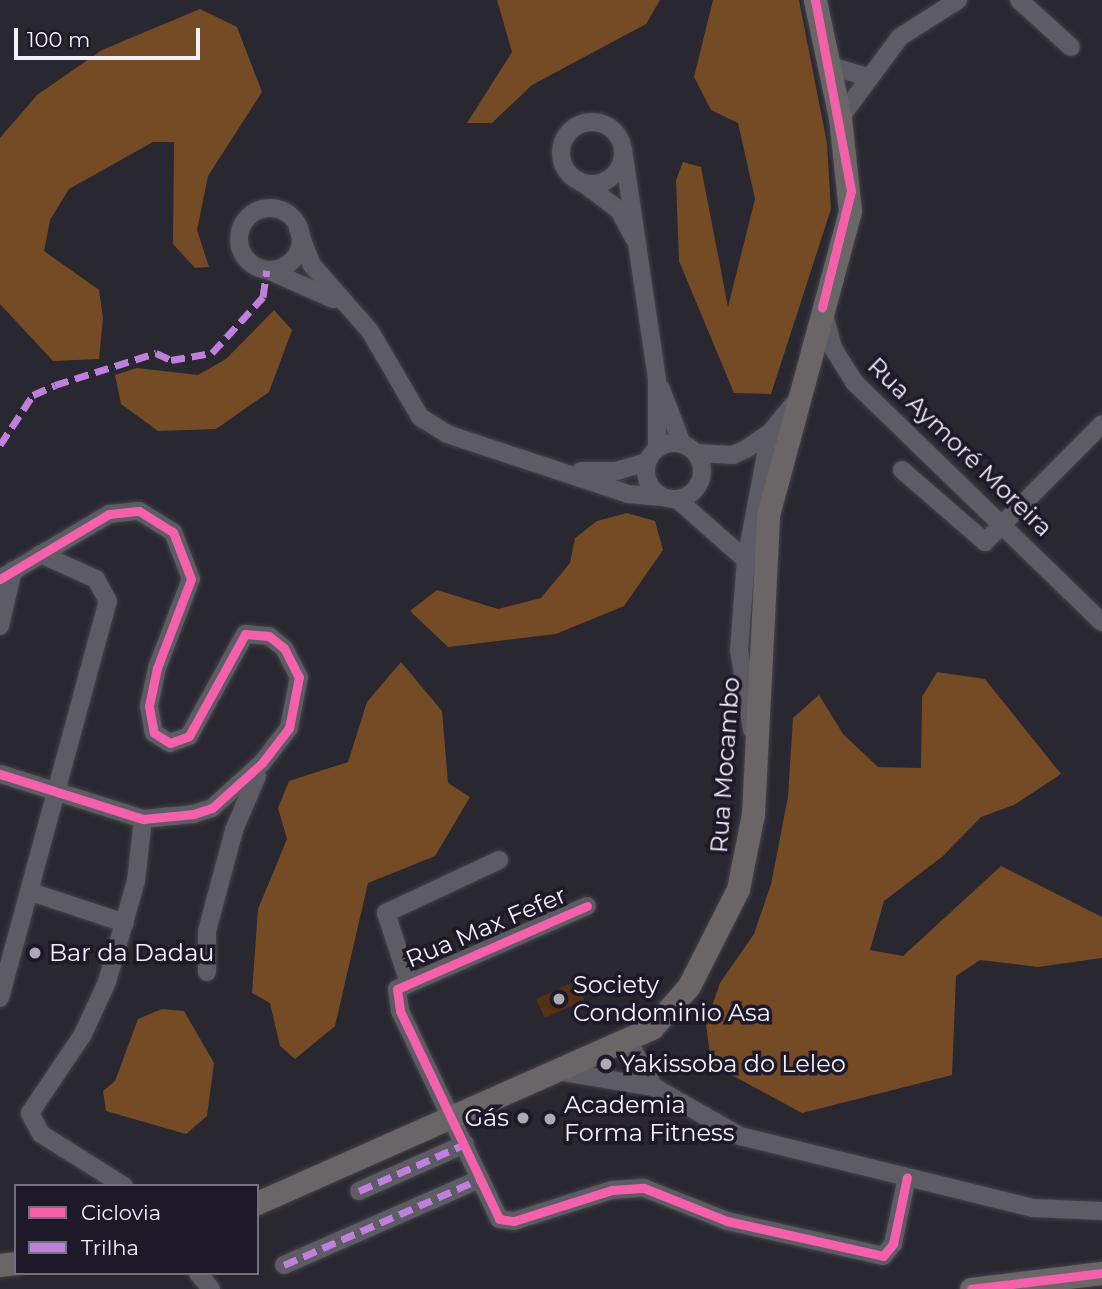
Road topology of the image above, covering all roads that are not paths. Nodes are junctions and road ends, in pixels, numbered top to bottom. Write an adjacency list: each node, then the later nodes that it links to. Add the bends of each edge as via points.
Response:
1 (815, 0): 5 (main road)
2 (958, 0): 6 (street, via 900,37)
3 (1019, 0): 4 (street)
4 (1071, 47)
5 (835, 74): 6 (street); 7 (main road)
6 (867, 77): 7 (street)
7 (840, 118): 13 (main road, via 850,211)
8 (624, 149): 9 (street, via 612,177); 9 (street, via 606,124 576,125 561,151 566,171); 11 (street)
9 (583, 183): 11 (street, via 619,210)
10 (298, 229): 12 (street, via 294,259); 12 (street, via 275,209 247,218 240,246 250,263); 14 (street, via 312,265)
11 (636, 241): 15 (street)
12 (268, 270): 14 (street, via 310,285)
13 (822, 307): 16 (main road, Rua Mocambo); 24 (street, Rua Aymoré Moreira, via 833,348 854,382)
14 (351, 311): 21 (street, via 370,331 420,417 447,434)
15 (657, 379): 19 (street); 20 (street)
16 (797, 399): 18 (street); 30 (main road, Rua Mocambo, via 768,515)
17 (1102, 424): 24 (street)
18 (770, 433): 19 (street, via 733,455); 26 (street)
19 (689, 449): 20 (street); 23 (street, via 702,478 693,493)
20 (652, 455): 21 (street, via 608,472); 23 (street, via 646,479)
21 (567, 470): 23 (street, via 628,494)
22 (902, 470): 24 (street, via 978,540)
23 (670, 499): 26 (street)
24 (1003, 526): 28 (street, Rua Aymoré Moreira)
25 (40, 554): 27 (street); 31 (street, via 117,511 139,511 173,532 191,579 157,668 150,725 164,741 189,736 238,639 269,636 284,648 299,677 289,727); 33 (street, via 96,579 108,601)
26 (746, 560): 30 (street, via 739,677)
27 (6, 574): 29 (street)
28 (1102, 622)
29 (0, 626)
30 (755, 741): 42 (main road, Rua Mocambo, via 753,814 738,889 689,986 666,1016)
31 (262, 763): 34 (street, via 212,808); 39 (street, via 234,831 207,931)
32 (0, 774): 33 (street)
33 (57, 789): 34 (street); 36 (street)
34 (143, 819): 38 (street)
35 (499, 860): 40 (street, via 386,913)
36 (32, 892): 38 (street); 41 (street)
37 (587, 906): 40 (street, Rua Max Fefer)
38 (125, 923): 49 (street, via 93,1015 30,1113 41,1134)
39 (207, 972)
40 (405, 982): 45 (street, via 396,995 400,1011)
41 (0, 999)
42 (629, 1043): 43 (main road, Rua Mocambo); 44 (street)
43 (564, 1072): 44 (street); 45 (main road, Rua Mocambo)
44 (654, 1087): 47 (street, via 740,1136)
45 (449, 1115): 46 (street); 51 (main road, Rua Mocambo)
46 (465, 1144): 48 (street); 50 (street)
47 (907, 1177): 48 (street, via 893,1244 888,1254 871,1256 727,1221 637,1188 499,1219); 52 (street, via 1033,1208)
48 (480, 1180): 53 (street)
49 (121, 1184)
50 (359, 1191)
51 (259, 1202)
52 (1102, 1211)
53 (284, 1265)
54 (1102, 1273): 58 (main road)
55 (200, 1275): 57 (street)
56 (1102, 1287): 59 (main road)
57 (211, 1289)
58 (971, 1289)
59 (1092, 1289)

